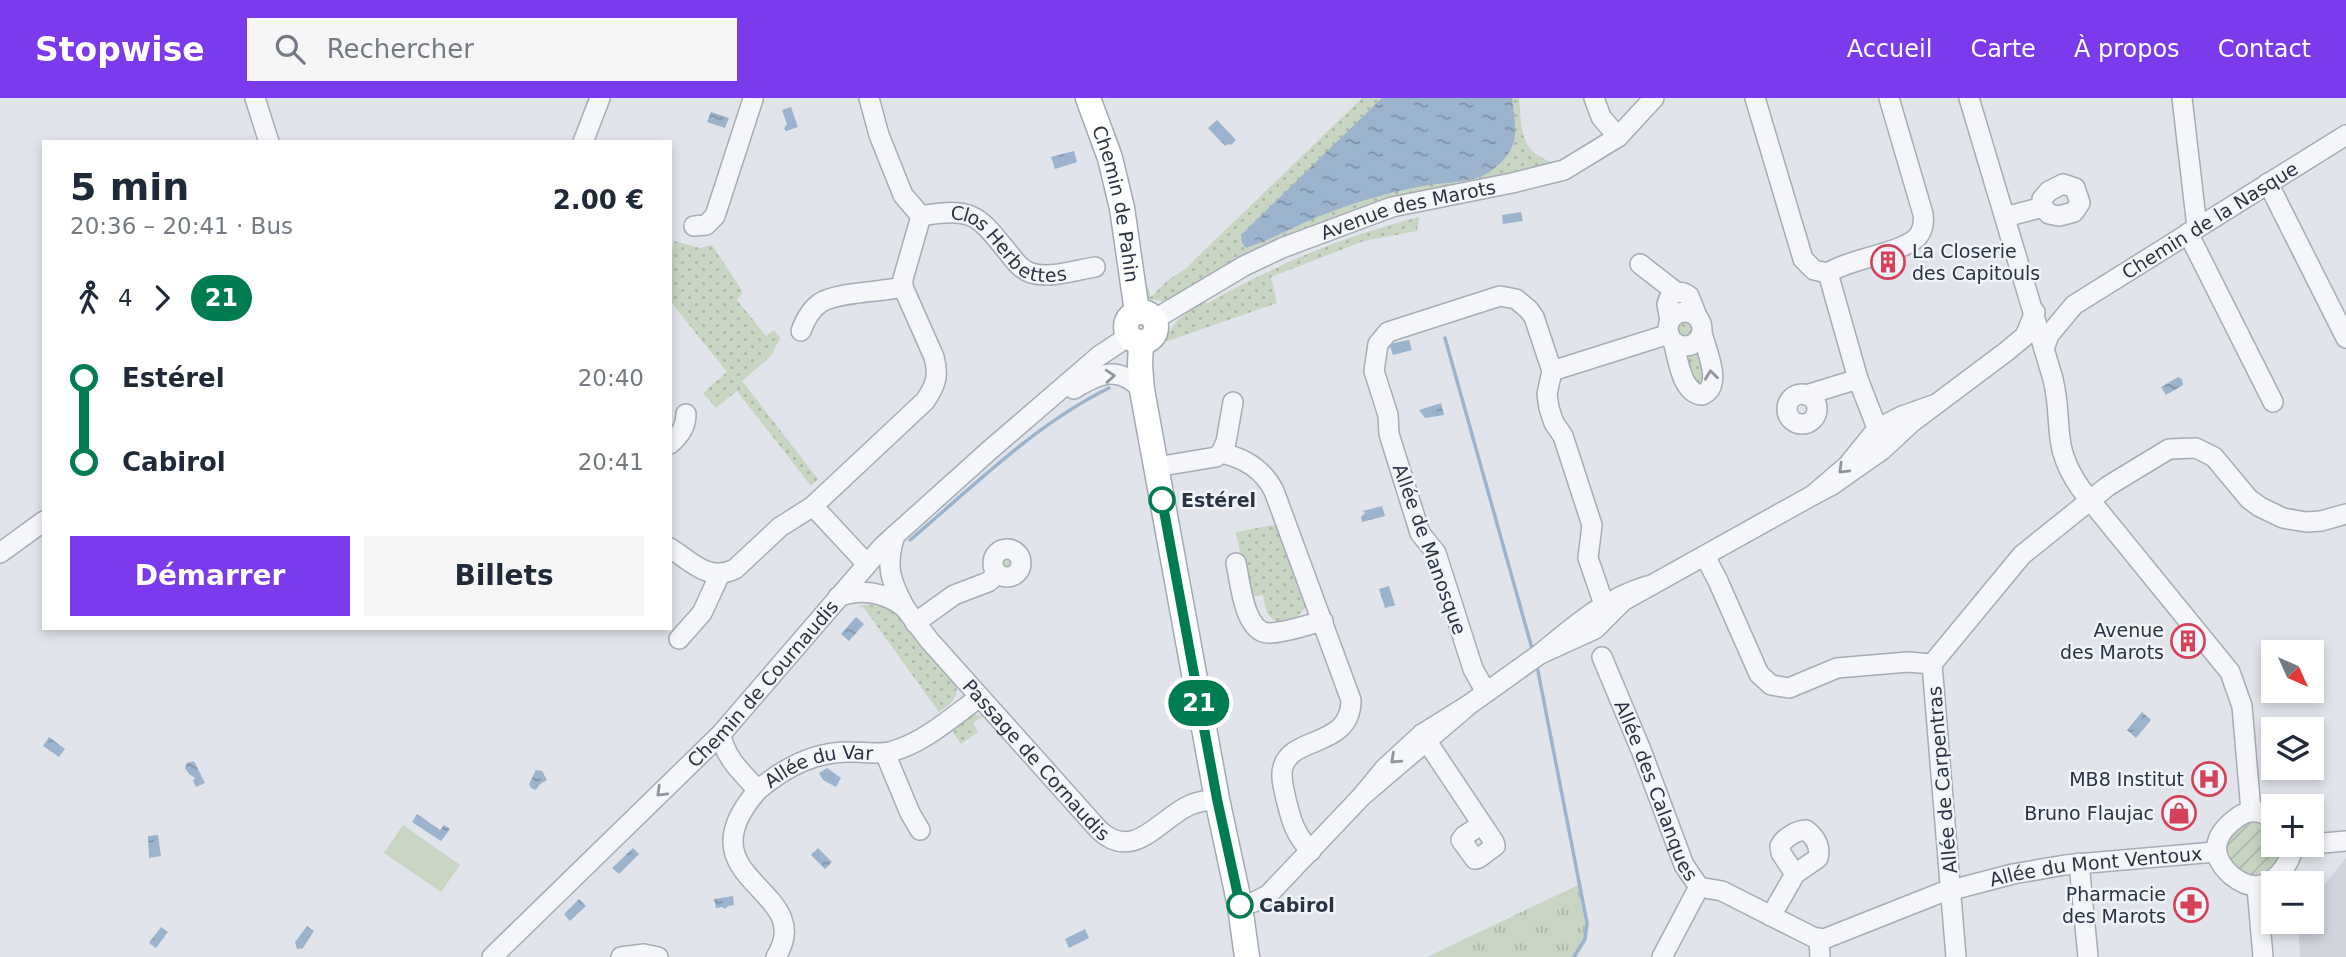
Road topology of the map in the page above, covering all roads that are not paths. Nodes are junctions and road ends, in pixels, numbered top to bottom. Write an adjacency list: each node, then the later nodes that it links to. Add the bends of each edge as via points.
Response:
1 (255, 98): 14 (street)
2 (600, 98): 15 (street)
3 (752, 98): 20 (street, via 715,216 706,225)
4 (869, 98): 18 (street, via 903,194)
5 (1088, 98): 28 (main road, Chemin de Pahin, via 1110,158)
6 (1594, 98): 13 (street, via 1601,117)
7 (1654, 98): 13 (street, Avenue des Marots)
8 (1755, 98): 24 (street, via 1803,259 1811,268)
9 (1889, 98): 24 (street, via 1923,214 1922,229 1907,244 1849,262)
10 (1969, 98): 19 (street)
11 (2182, 98): 21 (street)
12 (2346, 135): 16 (street, Chemin de la Nasque)
13 (1618, 136): 28 (street, Avenue des Marots, via 1564,170 1392,207 1282,248)
14 (268, 140)
15 (584, 140)
16 (2268, 183): 21 (street, Chemin de la Nasque); 34 (street)
17 (2043, 206): 19 (street)
18 (921, 216): 23 (street, Clos Herbettes, via 961,213 977,218 1018,266 1032,273); 25 (street)
19 (2005, 217): 29 (street)
20 (694, 226)
21 (2193, 230): 27 (street, Chemin de la Nasque); 43 (street)
22 (1640, 264): 26 (street)
23 (1095, 267)
24 (1828, 274): 39 (street)
25 (903, 287): 32 (street, via 827,299 806,318); 54 (street, via 934,357 935,388)
26 (1675, 292): 31 (street, via 1689,296); 33 (street, via 1667,304)
27 (2074, 305): 29 (street, Chemin de la Nasque); 30 (street, Chemin de la Nasque)
28 (1146, 315): 35 (main road, via 1156,327 1154,334 1149,340)
29 (2036, 316): 30 (street, via 2044,325); 36 (street); 37 (street, via 2025,336)
30 (2060, 319): 36 (street, Chemin de la Nasque)
31 (1699, 324): 33 (street, via 1692,313 1681,312); 33 (street, via 1698,341 1687,346 1681,346); 33 (street, one-way to 31, via 1689,390 1702,395 1711,390 1714,381)
32 (801, 331)
33 (1671, 332): 38 (street)
34 (2346, 338)
35 (1135, 339): 40 (main road); 45 (street, Chemin de Cournaudis, via 1099,356)
36 (2044, 349): 37 (street); 53 (street, via 2055,390 2063,458)
37 (2007, 351): 44 (street)
38 (1552, 371): 70 (street, Allée de Manosque, via 1549,408 1592,525 1588,558); 73 (street, Allée de Manosque, via 1532,313 1505,295 1390,331 1377,347 1374,371 1420,534 1436,553 1473,669)
39 (1858, 379): 41 (street); 47 (street)
40 (1142, 390): 45 (street, Chemin de Cournaudis, one-way to 40, via 1108,373 1125,375); 52 (main road)
41 (1806, 395)
42 (1233, 402): 51 (street)
43 (2273, 402)
44 (1936, 404): 47 (street); 48 (street)
45 (1034, 413): 57 (street, Chemin de Cournaudis)
46 (685, 414): 49 (street, via 681,433)
47 (1877, 429): 48 (street); 50 (street, via 1881,438)
48 (1901, 431): 50 (street)
49 (672, 442)
50 (1870, 452): 60 (street, via 1813,495)
51 (1221, 453): 52 (street); 69 (street, via 1246,461 1266,478)
52 (1156, 467): 79 (main road)
53 (2090, 500): 55 (street, Allée de Carpentras, via 2160,453 2187,447 2214,457 2241,491 2271,514 2306,522); 72 (street, Allée de Carpentras, via 2022,555); 80 (street, via 2230,672 2242,706)
54 (813, 506): 61 (street, Passage de Cornaudis); 63 (street, via 780,527 735,569)
55 (2346, 514)
56 (42, 522): 59 (street)
57 (896, 534): 61 (street, Chemin de Cournaudis); 65 (street)
58 (672, 549): 63 (street, via 705,572)
59 (0, 553)
60 (1705, 556): 70 (street, via 1647,586); 72 (street, via 1759,674 1771,685 1789,688 1837,668)
61 (869, 560): 65 (street, Passage de Cornaudis); 67 (street, Chemin de Cournaudis)
62 (1236, 563): 69 (street, via 1249,619 1256,629 1269,633)
63 (720, 574): 71 (street, via 702,612)
64 (998, 574): 68 (street)
65 (890, 577): 66 (street); 68 (street, Passage de Cornaudis)
66 (878, 594): 67 (street, Passage de Cornaudis, via 852,591); 68 (street, Passage de Cornaudis, via 891,598)
67 (838, 597): 76 (street, Chemin de Cournaudis)
68 (910, 615): 74 (street, Passage de Cornaudis)
69 (1323, 621): 86 (street, via 1350,692 1350,713 1334,733 1288,757 1281,775 1292,823)
70 (1593, 623): 73 (street); 91 (street, Allée des Calanques, via 1589,644 1602,657 1684,865)
71 (679, 639)
72 (1932, 664): 93 (street, Allée de Carpentras)
73 (1486, 692): 75 (street)
74 (980, 697): 77 (street, Allée du Var, via 917,741); 79 (street, Passage de Cornaudis, via 1113,840 1140,839 1188,806)
75 (1424, 738): 82 (street); 86 (street)
76 (716, 739): 78 (street, Allée du Var); 97 (street, Chemin de Cournaudis, one-way to 97)
77 (886, 753): 78 (street, Allée du Var, via 816,756 780,773); 83 (street, Allée du Var)
78 (758, 790): 100 (street, Allée du Var, via 738,818 733,850 739,866 783,918 785,938)
79 (1217, 799): 94 (main road)
80 (2250, 811): 81 (street); 87 (street, via 2228,826)
81 (2261, 812)
82 (1481, 825)
83 (920, 830)
84 (2346, 841): 85 (street)
85 (2324, 843)
86 (1311, 851): 94 (street, via 1268,895)
87 (2216, 852): 89 (street, Allée du Mont Ventoux); 92 (street, via 2238,881)
88 (2290, 857): 92 (street, via 2270,882)
89 (2079, 863): 93 (street, Allée du Mont Ventoux); 104 (street)
90 (1795, 874): 95 (street)
91 (1699, 887): 95 (street, via 1721,891); 102 (street, Allée des Calanques)
92 (2257, 887): 105 (street)
93 (1951, 889): 96 (street, Allée du Mont Ventoux, via 1836,936); 103 (street, Allée de Carpentras)
94 (1240, 906): 101 (main road)
95 (1771, 916): 96 (street)
96 (1819, 948)
97 (492, 957)
98 (621, 957): 99 (street)
99 (658, 957)
100 (776, 957)
101 (1247, 957)
102 (1662, 957)
103 (1956, 957)
104 (2088, 957)
105 (2263, 957)

